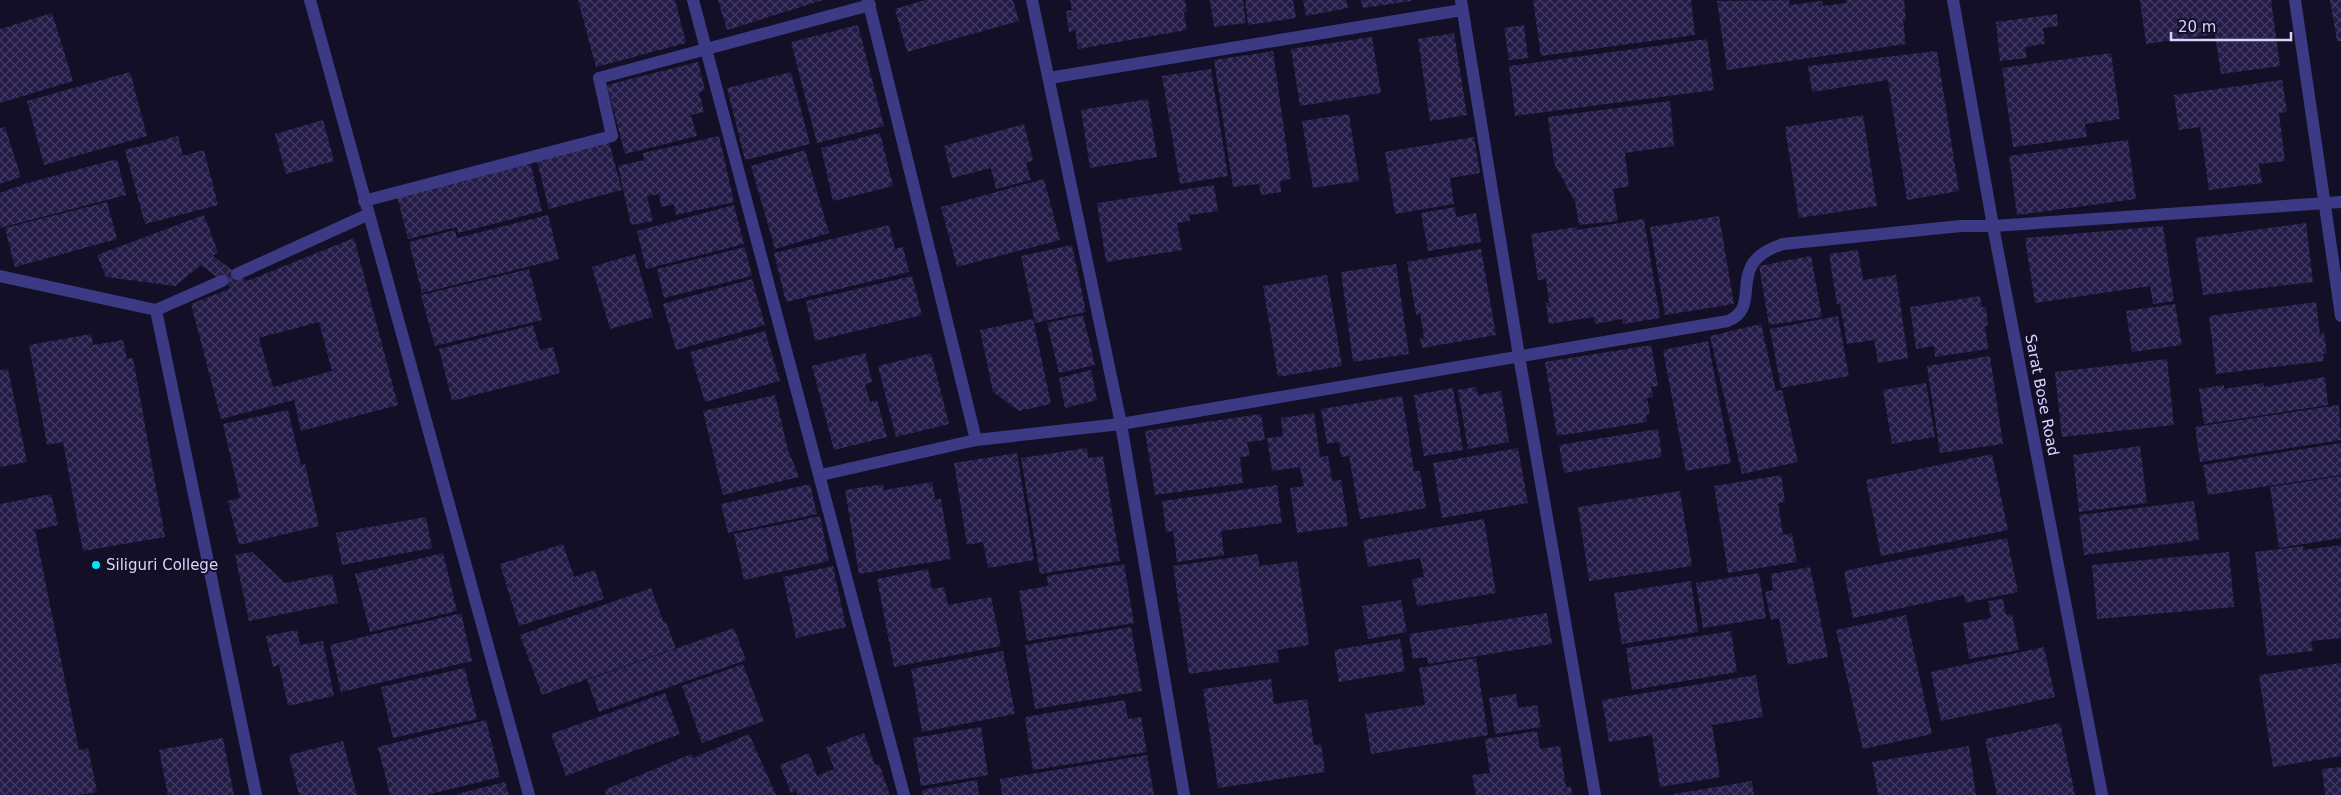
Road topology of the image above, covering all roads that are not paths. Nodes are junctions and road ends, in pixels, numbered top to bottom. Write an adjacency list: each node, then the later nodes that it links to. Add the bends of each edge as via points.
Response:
1 (310, 0): 10 (street)
2 (693, 0): 8 (street)
3 (1032, 0): 9 (street)
4 (1953, 0): 14 (street, Sarat Bose Road)
5 (2295, 0): 12 (street)
6 (869, 3): 8 (street); 22 (street)
7 (1461, 5): 9 (street); 20 (street)
8 (706, 50): 10 (street, via 599,78 612,136); 23 (street)
9 (1049, 78): 21 (street)
10 (364, 201): 13 (street)
11 (2341, 202): 12 (street)
12 (2324, 203): 14 (street); 19 (street)
13 (368, 215): 15 (street); 25 (street)
14 (1993, 226): 20 (street, via 1961,226 1783,244 1762,254 1748,270 1745,304 1734,319); 29 (street, Sarat Bose Road)
15 (237, 274)
16 (0, 276): 18 (street)
17 (222, 281): 18 (street)
18 (156, 310): 24 (street)
19 (2341, 316)
20 (1519, 356): 21 (street); 28 (street)
21 (1121, 424): 22 (street); 27 (street)
22 (976, 440): 23 (street)
23 (821, 475): 26 (street)
24 (256, 795)
25 (529, 795)
26 (904, 795)
27 (1184, 795)
28 (1595, 795)
29 (2102, 795)

